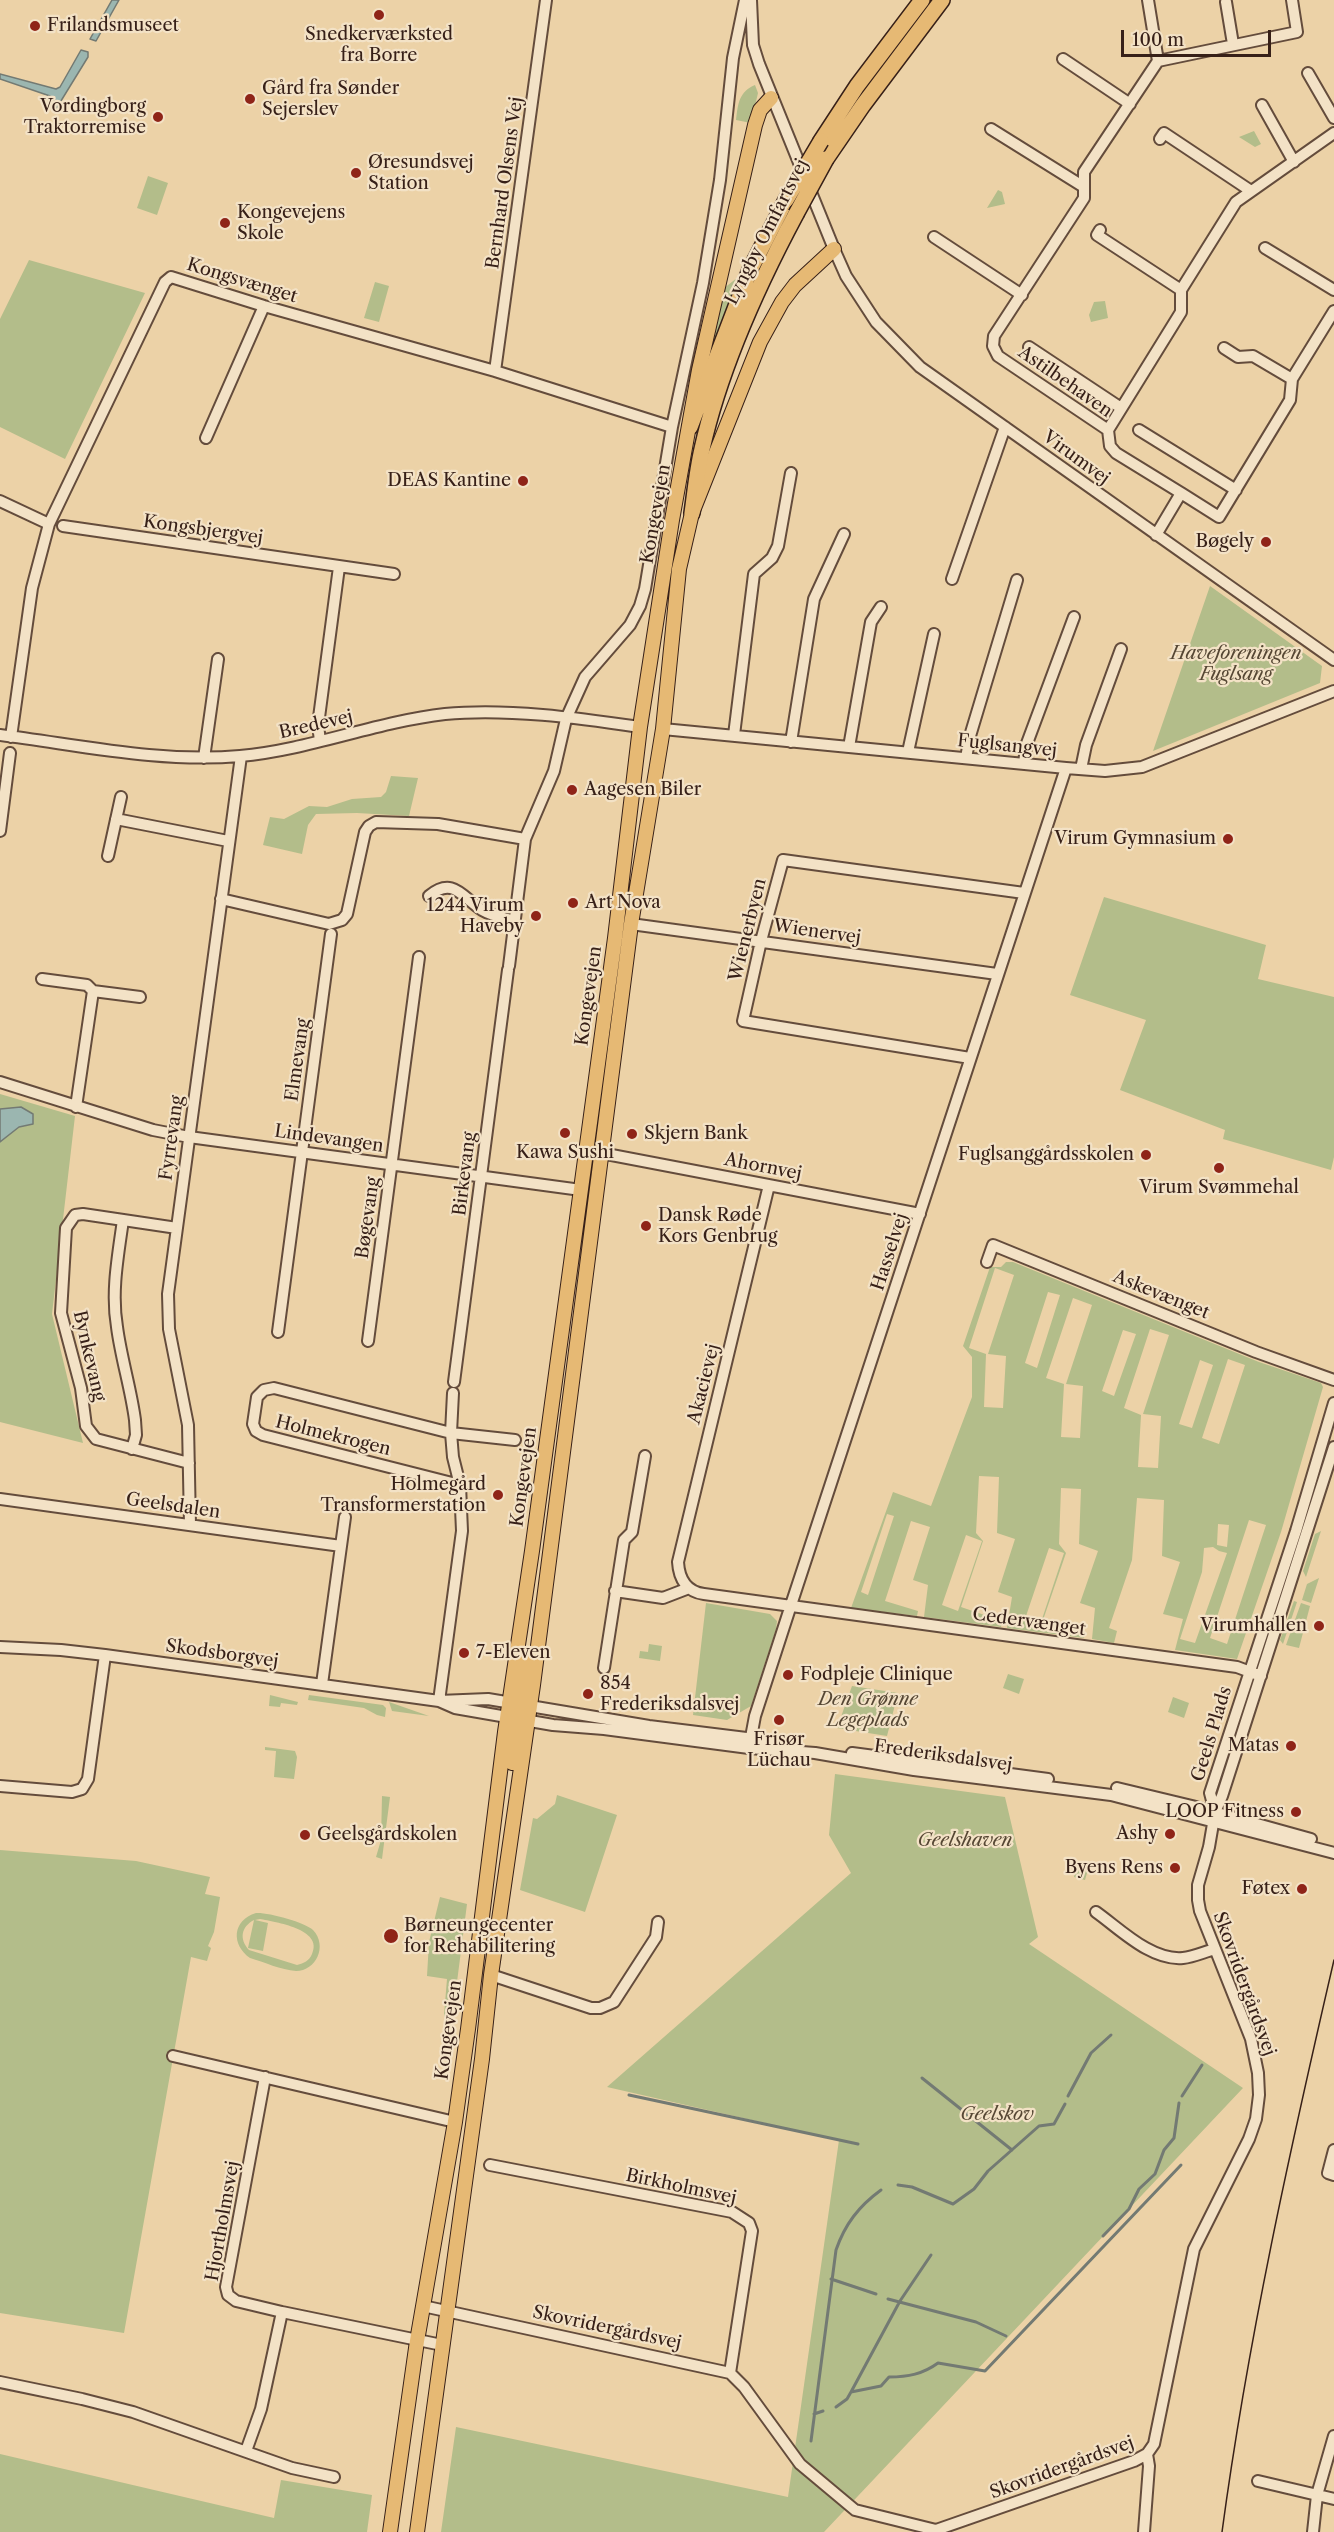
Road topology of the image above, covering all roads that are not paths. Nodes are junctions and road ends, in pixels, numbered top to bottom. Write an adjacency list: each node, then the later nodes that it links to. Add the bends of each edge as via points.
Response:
1 (546, 0): 34 (street, Bernhard Olsens Vej)
2 (745, 0): 37 (street, Kongevejen, via 703,283)
3 (751, 0): 13 (street, via 753,45)
4 (922, 0): 38 (highway, Lyngby Omfartsvej, bridge, via 857,86 786,200 750,270)
5 (942, 0): 47 (highway, Lyngby Omfartsvej, bridge, via 826,159 768,266 718,396 702,449)
6 (1148, 0): 11 (street)
7 (1292, 0): 9 (street, via 1297,32)
8 (1226, 2): 9 (street)
9 (1233, 45): 11 (street)
10 (1063, 59): 14 (street)
11 (1158, 61): 14 (street, Astilbehaven)
12 (1308, 73): 16 (street)
13 (771, 98): 26 (street); 38 (main road, Kongevejen, via 760,110 755,125 699,370)
14 (1130, 104): 21 (street, Astilbehaven, via 1084,172)
15 (1262, 105): 20 (street)
16 (1334, 118)
17 (991, 129): 21 (street)
18 (1334, 133): 20 (street)
19 (1160, 139): 22 (street, via 1164,132)
20 (1294, 162): 22 (street)
21 (1084, 187): 29 (street, Astilbehaven, via 1084,198)
22 (1251, 191): 27 (street, via 1236,202)
23 (1100, 230): 27 (street, via 1097,235)
24 (934, 237): 29 (street)
25 (1265, 248): 28 (street)
26 (834, 249): 39 (street, Virumvej, via 861,302 898,347); 47 (main road, Kongevejen, via 795,285 775,313)
27 (1181, 290): 36 (street, via 1181,312)
28 (1334, 290)
29 (1022, 295): 40 (street, Astilbehaven, via 994,336 998,356)
30 (264, 306): 34 (street, Kongsvænget); 42 (street); 48 (street, Kongsvænget, via 171,277 165,282)
31 (1334, 311): 35 (street)
32 (1029, 347): 36 (street)
33 (1224, 348): 35 (street, via 1238,357 1253,356)
34 (495, 371): 37 (street, Kongsvænget)
35 (1292, 379): 44 (street, via 1290,400)
36 (1121, 408): 40 (street)
37 (672, 427): 63 (street, Kongevejen, via 640,606 622,636 585,677)
38 (690, 427): 64 (main road, Kongevejen)
39 (1005, 427): 51 (street, Virumvej); 54 (street)
40 (1108, 430): 45 (street, Astilbehaven, via 1110,446 1116,453)
41 (1139, 430): 44 (street)
42 (206, 438)
43 (791, 473): 66 (street, via 778,546 772,558 754,574)
44 (1236, 490): 45 (street, Astilbehaven, via 1219,517)
45 (1181, 493): 51 (street)
46 (0, 501): 48 (street)
47 (692, 513): 65 (main road, Kongevejen, via 679,569)
48 (49, 524): 67 (street, Kongsvænget, via 32,588)
49 (63, 526): 52 (street, Kongsbjergvej)
50 (844, 534): 69 (street, via 814,599)
51 (1156, 535): 61 (street, Virumvej)
52 (339, 567): 53 (street, Kongsbjergvej); 68 (street, via 318,725)
53 (394, 574)
54 (952, 579)
55 (1017, 580): 75 (street)
56 (881, 608): 70 (street, via 871,622)
57 (1074, 618): 76 (street, via 1026,746)
58 (934, 634): 71 (street)
59 (1121, 649): 78 (street, via 1086,745)
60 (218, 659): 74 (street)
61 (1334, 660)
62 (1334, 691): 78 (street, Fuglsangvej, via 1152,764 1123,770)
63 (566, 719): 64 (street, Bredevej); 68 (street, Bredevej, via 493,712 445,714); 82 (street, Kongevejen, via 555,771)
64 (640, 727): 106 (main road, Kongevejen)
65 (663, 729): 66 (street, Fuglsangvej); 89 (main road, Kongevejen)
66 (734, 735): 69 (street, Fuglsangvej)
67 (6, 736): 74 (street, Bredevej, via 120,753)
68 (320, 741): 73 (street, Bredevej)
69 (791, 742): 70 (street, Fuglsangvej)
70 (849, 747): 71 (street, Fuglsangvej)
71 (908, 752): 75 (street, Fuglsangvej)
72 (10, 753): 81 (street)
73 (241, 756): 74 (street, Bredevej); 83 (street, Fyrrevang)
74 (204, 758)
75 (966, 758): 76 (street, Fuglsangvej)
76 (1024, 764): 77 (street, Fuglsangvej)
77 (1066, 768): 78 (street, Fuglsangvej); 85 (street, Hasselvej)
78 (1082, 769)
79 (121, 797): 80 (street)
80 (116, 819): 83 (street); 84 (street)
81 (0, 831)
82 (525, 839): 87 (street, via 438,824 376,822 365,832 347,914 336,923); 88 (street, Birkevang)
83 (228, 841): 87 (street, Fyrrevang)
84 (108, 856)
85 (1024, 892): 91 (street, Wienerbyen, via 783,860); 93 (street, Hasselvej)
86 (429, 896): 88 (street, via 447,886 492,915)
87 (221, 899): 100 (street, Fyrrevang)
88 (515, 921): 104 (street, Birkevang)
89 (631, 924): 91 (street, Wienervej); 102 (main road, Kongevejen)
90 (332, 934): 101 (street, Elmevang)
91 (761, 941): 93 (street, Wienervej); 97 (street, Wienerbyen, via 743,1021)
92 (419, 957): 103 (street, Bøgevang)
93 (997, 974): 97 (street, Hasselvej)
94 (42, 979): 95 (street, via 87,985)
95 (93, 991): 96 (street); 99 (street)
96 (140, 998)
97 (970, 1058): 107 (street, Hasselvej)
98 (0, 1082): 99 (street, Lindevangen)
99 (76, 1107): 100 (street, Lindevangen)
100 (189, 1137): 101 (street, Lindevangen); 109 (street, Fyrrevang)
101 (302, 1153): 103 (street, Lindevangen); 111 (street, Elmevang)
102 (601, 1153): 105 (street, Ahornvej); 136 (main road, Kongevejen)
103 (392, 1164): 104 (street, Lindevangen); 112 (street, Bøgevang)
104 (481, 1176): 106 (street, Lindevangen); 115 (street, Birkevang)
105 (769, 1185): 107 (street, Ahornvej); 126 (street, Akacievej, via 678,1562 678,1573)
106 (581, 1190): 136 (main road, Kongevejen, via 525,1596)
107 (920, 1214): 128 (street, Hasselvej)
108 (123, 1220): 109 (street, Bynkevang); 118 (street, via 115,1296 135,1420); 118 (street, Bynkevang, via 83,1214 69,1221 60,1302 86,1426 96,1439)
109 (177, 1228): 120 (street, Fyrrevang, via 168,1294 169,1329 185,1404)
110 (987, 1262): 113 (street, Askevænget, via 993,1245)
111 (278, 1332)
112 (368, 1341)
113 (1334, 1380)
114 (1334, 1403): 132 (street, Geels Plads)
115 (451, 1433): 116 (street, Holmekrogen); 121 (street); 121 (street, Holmekrogen, via 274,1388 257,1397 252,1424 263,1435)
116 (515, 1440)
117 (1334, 1447): 133 (street, Geels Plads)
118 (132, 1449): 120 (street, Bynkevang)
119 (645, 1456): 127 (street, via 632,1532 624,1540)
120 (189, 1463): 124 (street, Fyrrevang)
121 (460, 1485): 135 (street, via 462,1531)
122 (0, 1499): 124 (street, Geelsdalen)
123 (345, 1517): 125 (street)
124 (190, 1526): 125 (street, Geelsdalen)
125 (341, 1546): 134 (street)
126 (689, 1588): 127 (street, via 663,1598); 128 (street, via 698,1593)
127 (615, 1591): 131 (street)
128 (791, 1605): 132 (street, Cedervænget); 137 (street, Hasselvej)
129 (0, 1647): 130 (street, Skodsborgvej)
130 (105, 1655): 134 (street, Skodsborgvej); 138 (street, via 88,1779 83,1788 72,1792)
131 (604, 1668)
132 (1249, 1671): 133 (street, Cedervænget); 139 (street, Geels Plads, via 1210,1793)
133 (1261, 1676): 139 (street, Geels Plads)
134 (322, 1684): 135 (street, Skodsborgvej)
135 (439, 1701): 136 (street, Skodsborgvej, via 474,1699)
136 (518, 1712): 137 (street, Frederiksdalsvej); 145 (main road, Kongevejen, via 510,1835); 148 (main road, Kongevejen, via 485,1900)
137 (750, 1743): 139 (street, Frederiksdalsvej, via 1116,1788)
138 (0, 1786)
139 (1214, 1817): 140 (street, Frederiksdalsvej); 141 (street, Frederiksdalsvej); 144 (street, Skovridergårdsvej, via 1198,1900)
140 (1334, 1845)
141 (1334, 1853)
142 (1096, 1912): 144 (street, via 1152,1952 1169,1958 1184,1958)
143 (658, 1922): 145 (street, via 656,1937 614,2002 600,2008)
144 (1215, 1948): 161 (street, Skovridergårdsvej, via 1251,2039 1258,2073 1256,2119 1194,2249 1154,2444)
145 (491, 1976): 153 (main road, Kongevejen)
146 (173, 2056): 147 (street)
147 (265, 2077): 148 (street); 154 (street, Hjortholmsvej, via 226,2288 236,2301)
148 (455, 2122): 152 (main road, Kongevejen)
149 (1334, 2150): 151 (street, via 1328,2173)
150 (490, 2165): 157 (street, Birkholmsvej, via 741,2216 752,2231)
151 (1334, 2175)
152 (423, 2306): 153 (street, Skovridergårdsvej); 155 (main road, Kongevejen)
153 (447, 2311): 156 (main road, Kongevejen); 157 (street, Skovridergårdsvej)
154 (282, 2312): 155 (street, Hjortholmsvej); 160 (street, via 261,2409)
155 (417, 2341): 156 (street, Hjortholmsvej); 167 (main road, Kongevejen)
156 (442, 2345): 168 (main road, Kongevejen)
157 (730, 2373): 166 (street, Skovridergårdsvej, via 800,2464 855,2510)
158 (0, 2382): 160 (street, via 133,2412)
159 (1334, 2436): 164 (street)
160 (246, 2451): 162 (street, via 292,2468)
161 (1147, 2454): 166 (street, Skovridergårdsvej); 169 (street)
162 (334, 2476)
163 (1258, 2481): 164 (street)
164 (1317, 2495): 165 (street); 170 (street)
165 (1334, 2499)
166 (936, 2531)
167 (390, 2532)
168 (417, 2532)
169 (1144, 2532)
170 (1313, 2532)

